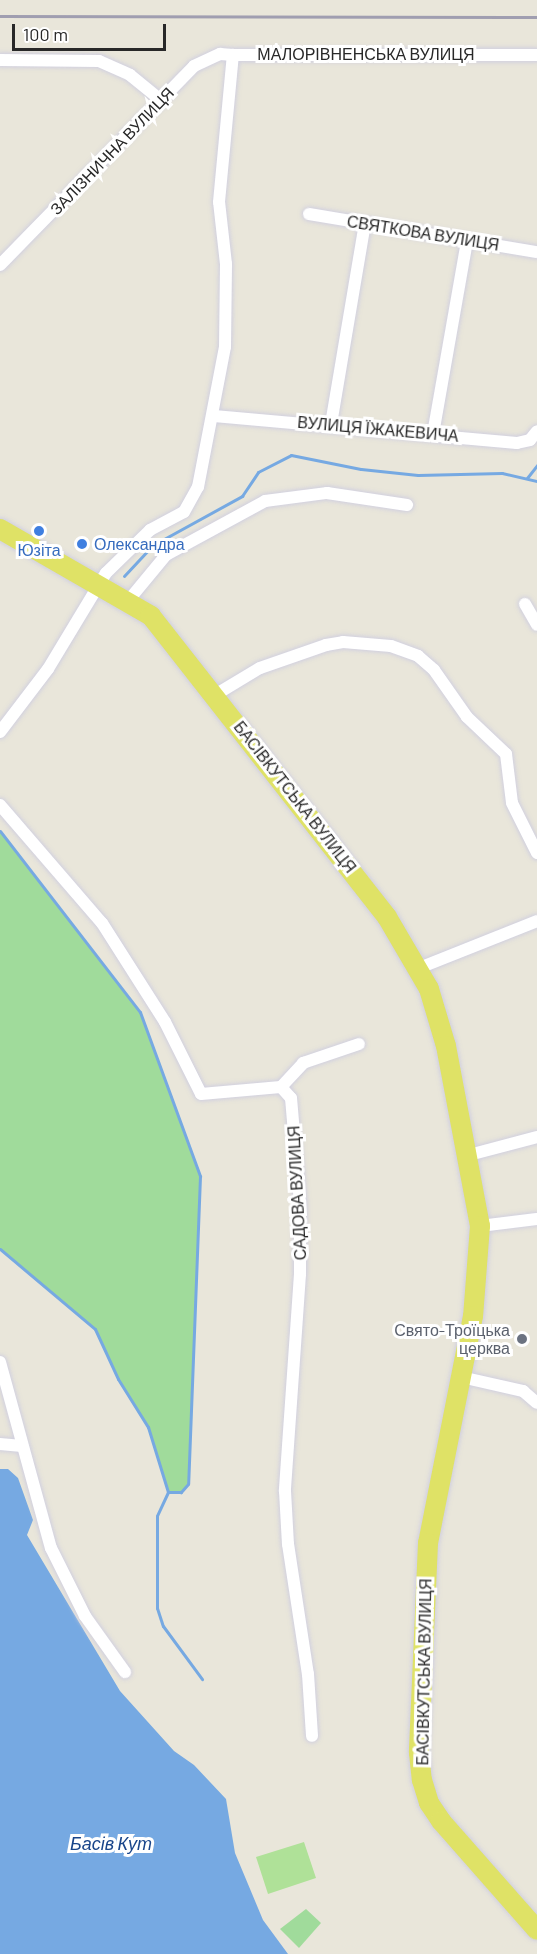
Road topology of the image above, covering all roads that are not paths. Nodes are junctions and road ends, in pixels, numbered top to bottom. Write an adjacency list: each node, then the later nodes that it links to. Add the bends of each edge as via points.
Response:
1 (233, 55): 2 (street, МАЛОРІВНЕНСЬКА ВУЛИЦЯ); 4 (street, ЗАЛІЗНИЧНА ВУЛИЦЯ, via 220,54 194,66); 10 (street, МАЛОРІВНЕНСЬКА ВУЛИЦЯ, via 220,191 226,264 225,337)
2 (537, 55)
3 (0, 60): 4 (street, via 99,61 130,75)
4 (162, 101): 9 (street, ЗАЛІЗНИЧНА ВУЛИЦЯ)
5 (309, 214): 6 (street, СВЯТКОВА ВУЛИЦЯ)
6 (365, 224): 7 (street, СВЯТКОВА ВУЛИЦЯ); 11 (street)
7 (467, 241): 8 (street, СВЯТКОВА ВУЛИЦЯ); 13 (street)
8 (537, 252)
9 (0, 265)
10 (214, 416): 11 (street, ВУЛИЦЯ ЇЖАКЕВИЧА); 16 (street, МАЛОРІВНЕНСЬКА ВУЛИЦЯ, via 193,502 184,512 142,537)
11 (331, 424): 13 (street, ВУЛИЦЯ ЇЖАКЕВИЧА)
12 (537, 431): 13 (street, ВУЛИЦЯ ЇЖАКЕВИЧА, via 530,440 517,442)
13 (433, 434)
14 (407, 505): 17 (street, via 327,493 265,501 166,555)
15 (1, 531): 16 (main road, БАСІВКУТСЬКА ВУЛИЦЯ)
16 (99, 583): 17 (main road, БАСІВКУТСЬКА ВУЛИЦЯ); 21 (street, via 48,669)
17 (128, 601): 20 (main road, БАСІВКУТСЬКА ВУЛИЦЯ, via 152,616)
18 (525, 604): 19 (street)
19 (537, 625)
20 (215, 695): 23 (street, via 260,668 326,645 344,642 391,646 418,656 434,670 467,717 506,754 512,803); 25 (main road, БАСІВКУТСЬКА ВУЛИЦЯ, via 387,917)
21 (0, 732)
22 (0, 805): 27 (street, via 102,923 165,1022 201,1094)
23 (537, 854)
24 (537, 921): 25 (street)
25 (419, 968): 29 (main road, БАСІВКУТСЬКА ВУЛИЦЯ, via 446,1046)
26 (359, 1044): 27 (street, via 303,1063)
27 (282, 1087): 40 (street, САДОВА ВУЛИЦЯ, via 291,1098 300,1202 297,1358 285,1470 286,1513 308,1674)
28 (537, 1137): 29 (street)
29 (468, 1155): 31 (main road, БАСІВКУТСЬКА ВУЛИЦЯ)
30 (537, 1219): 31 (street)
31 (480, 1226): 33 (main road, БАСІВКУТСЬКА ВУЛИЦЯ, via 473,1316)
32 (0, 1362): 38 (street)
33 (461, 1377): 35 (street); 41 (main road, БАСІВКУТСЬКА ВУЛИЦЯ, via 428,1543 420,1729 422,1780 429,1803 441,1821)
34 (537, 1387): 35 (street)
35 (523, 1391): 36 (street)
36 (537, 1403)
37 (0, 1444): 38 (street)
38 (22, 1446): 39 (street, via 63,1576 104,1647)
39 (125, 1672)
40 (312, 1736)
41 (537, 1930)

